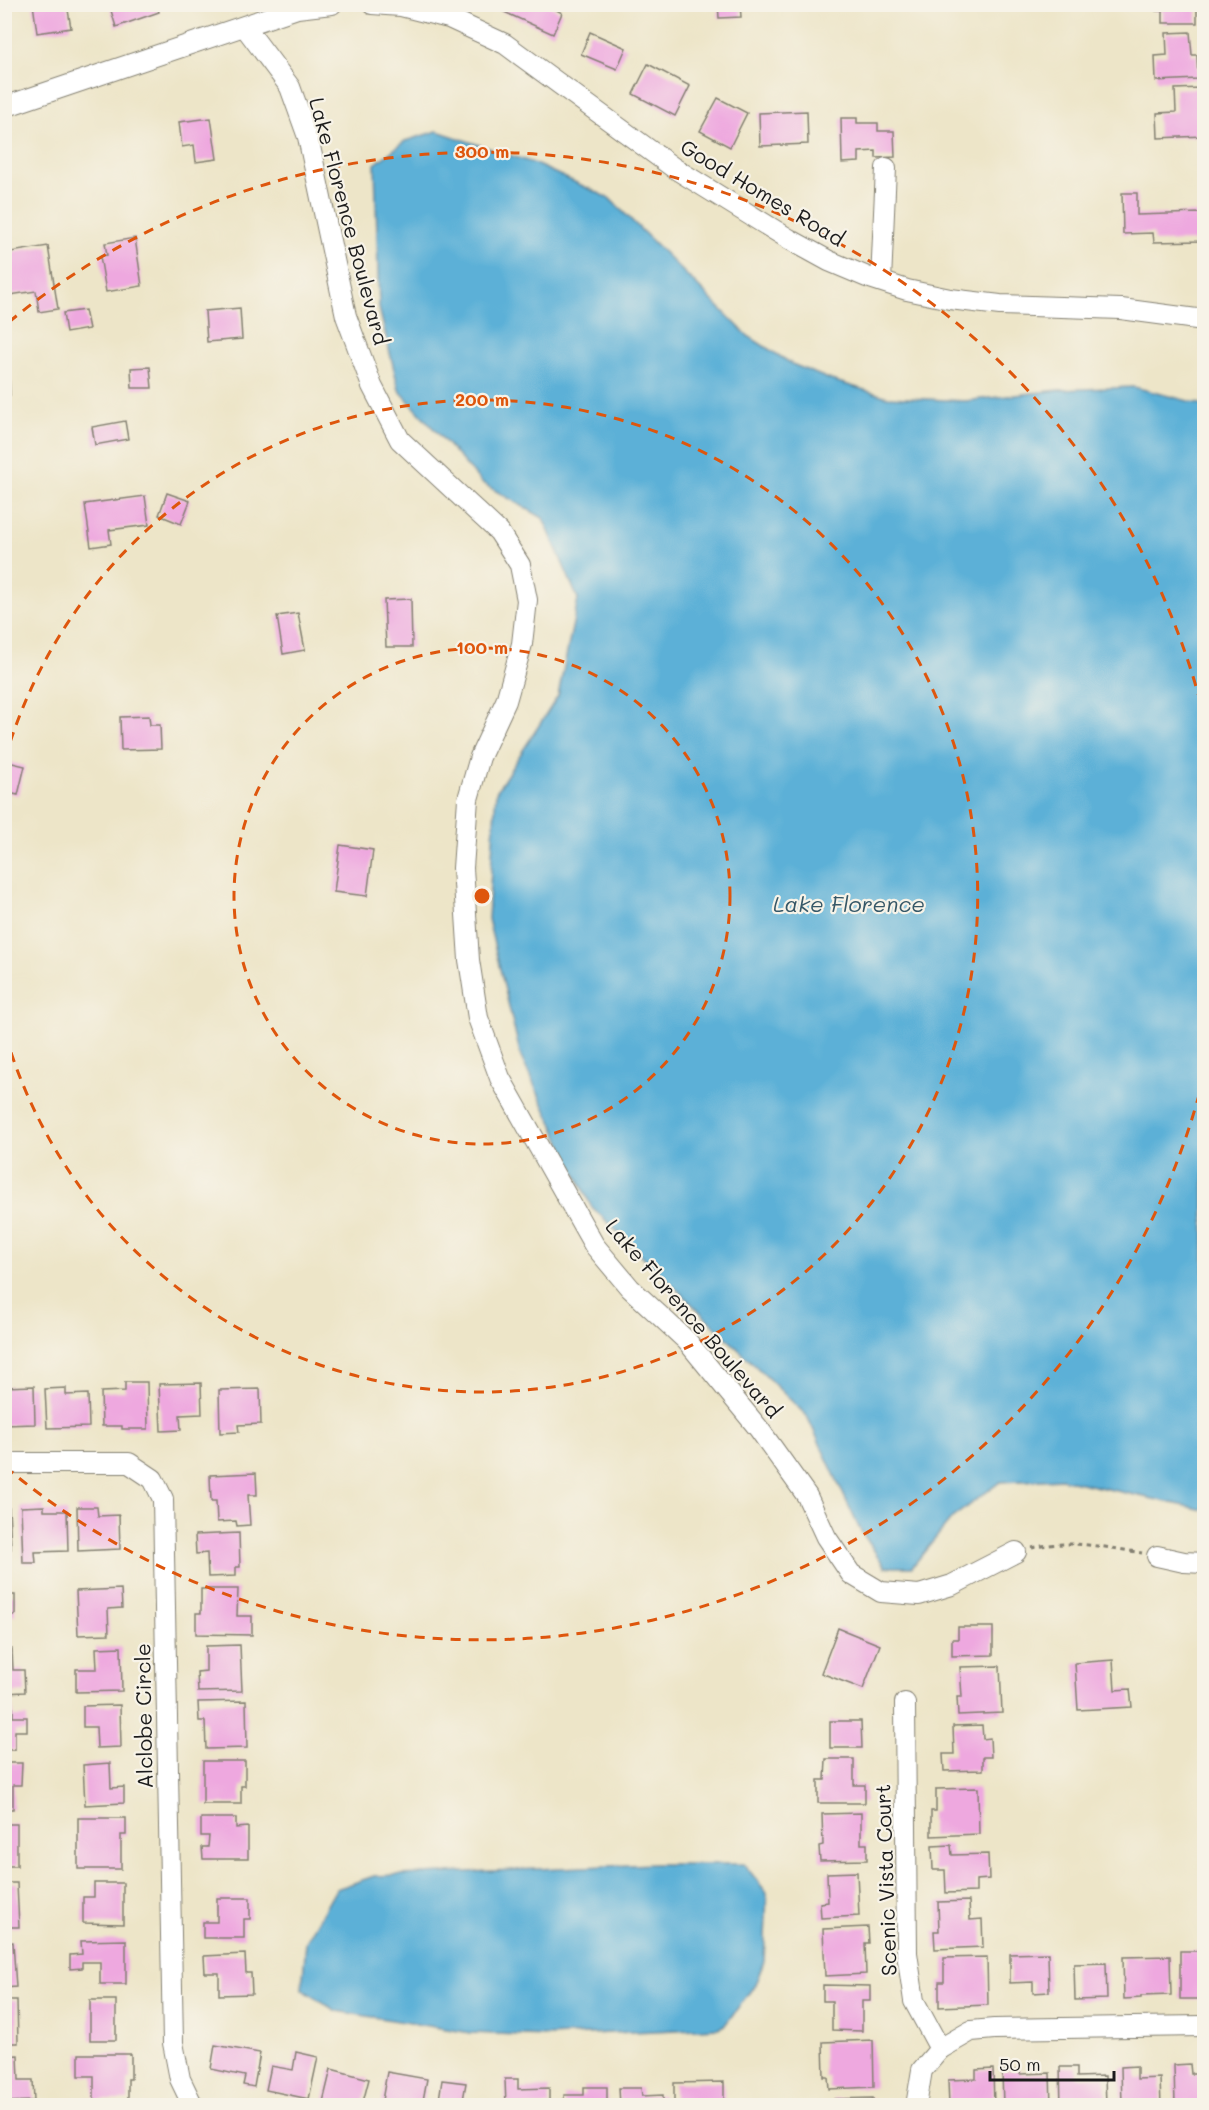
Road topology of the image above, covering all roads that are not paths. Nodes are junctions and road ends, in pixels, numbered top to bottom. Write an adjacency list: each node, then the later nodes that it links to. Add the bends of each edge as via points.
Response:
1 (332, 4): 3 (street)
2 (372, 4): 7 (street, Good Homes Road, via 400,6 448,18 505,44 674,168 732,205 829,261)
3 (296, 6): 4 (street)
4 (245, 27): 5 (street); 10 (street, Lake Florence Boulevard, via 294,97 308,137 346,316 375,391 400,440 499,532 520,565 527,600 522,644 506,700 480,757 468,799 463,868 469,960 478,1018 500,1078 594,1245 630,1288 687,1341 759,1429 807,1496 825,1537 851,1574 882,1592 919,1595 952,1585)
5 (4, 107)
6 (886, 168): 7 (street)
7 (881, 281): 8 (street, Good Homes Road, via 950,299 1000,305 1121,309)
8 (1204, 320)
9 (4, 1463): 16 (street, Alclobe Circle, via 129,1462 153,1479 163,1499 173,2043 180,2079)
10 (1016, 1552)
11 (1157, 1556): 12 (street)
12 (1204, 1563)
13 (905, 1703): 15 (street, Scenic Vista Court, via 907,1953 915,2001)
14 (1204, 2026): 15 (street, via 971,2031)
15 (940, 2049): 17 (street, via 922,2070)
16 (193, 2106)
17 (916, 2106)

